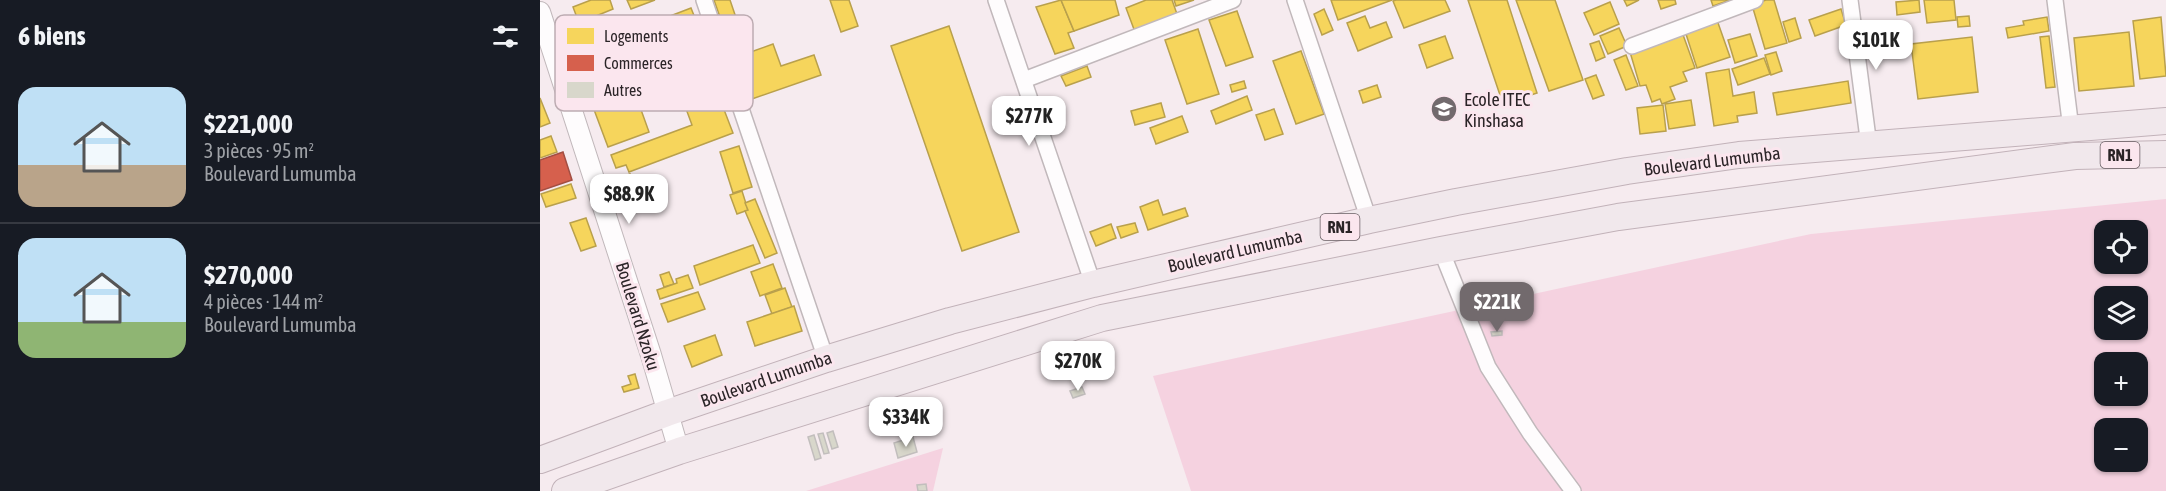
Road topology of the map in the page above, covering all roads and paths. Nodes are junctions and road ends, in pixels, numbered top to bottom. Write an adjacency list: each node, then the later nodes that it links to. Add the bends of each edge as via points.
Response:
1 (704, 0): 9 (street)
2 (996, 0): 12 (street)
3 (1233, 0): 12 (street)
4 (1295, 0): 19 (street)
5 (1755, 0): 10 (street)
6 (1850, 0): 17 (street)
7 (2055, 0): 16 (street)
8 (540, 12): 11 (street, Boulevard Nzoku)
9 (709, 15)
10 (1632, 46)
11 (555, 58)
12 (1024, 80): 21 (street)
13 (572, 111): 23 (street, Boulevard Nzoku)
14 (742, 111): 22 (street)
15 (2166, 121): 16 (highway, Boulevard Lumumba / RN1)
16 (2072, 129): 17 (highway, Boulevard Lumumba / RN1)
17 (1869, 146): 19 (highway, Boulevard Lumumba / RN1, via 1739,155 1627,171)
18 (2166, 154): 20 (highway, Boulevard Lumumba / RN1, via 2063,158 1618,217)
19 (1369, 220): 21 (highway, Boulevard Lumumba / RN1)
20 (1441, 250): 24 (highway, Boulevard Lumumba / RN1, via 1102,318); 27 (street, via 1488,367 1530,434)
21 (1093, 284): 22 (highway, Boulevard Lumumba / RN1, via 950,321)
22 (826, 359): 23 (highway, Boulevard Lumumba / RN1)
23 (668, 413): 24 (street, Boulevard Nzoku); 25 (highway, Boulevard Lumumba / RN1)
24 (679, 451): 26 (highway, Boulevard Lumumba / RN1)
25 (540, 460)
26 (565, 491)
27 (1573, 491)

